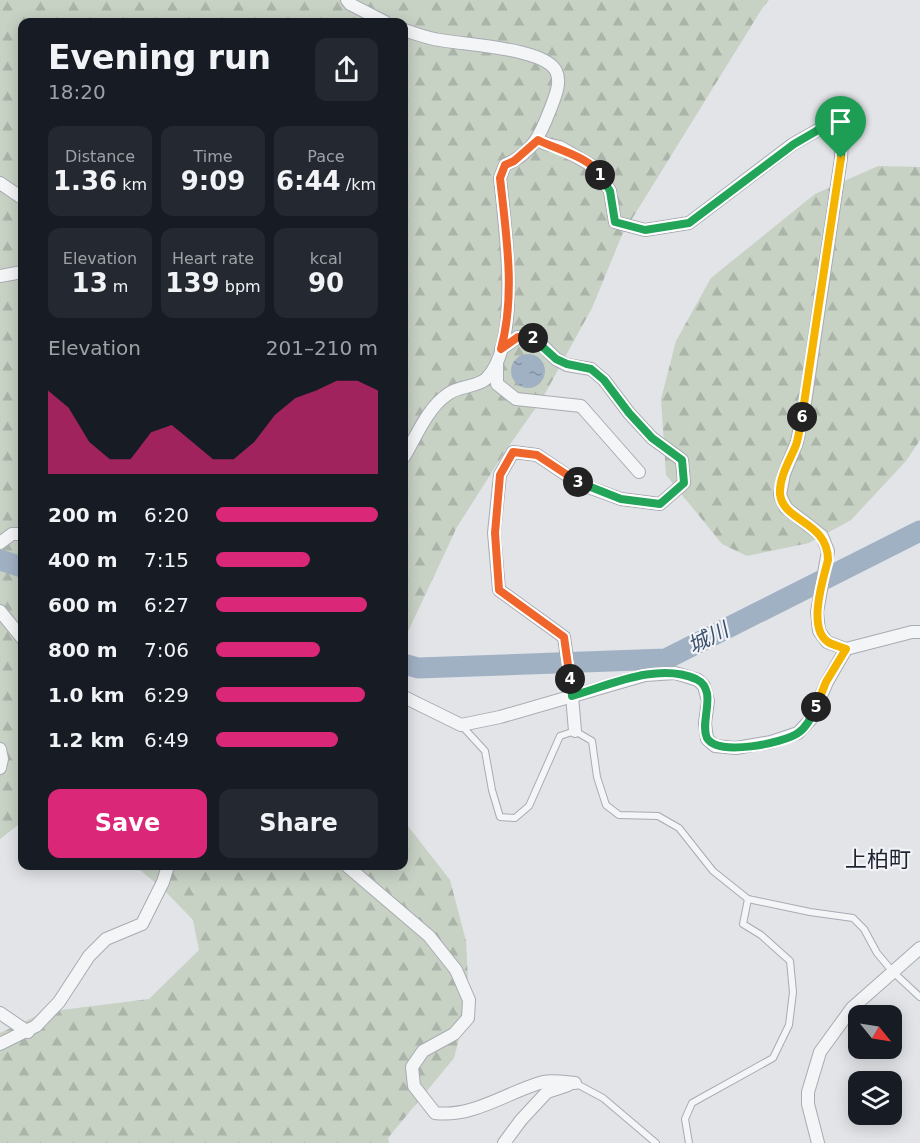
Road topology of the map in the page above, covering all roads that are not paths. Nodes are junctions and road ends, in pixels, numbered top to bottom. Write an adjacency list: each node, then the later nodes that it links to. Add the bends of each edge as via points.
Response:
1 (347, 0): 2 (street)
2 (377, 18)
3 (408, 31): 4 (street, via 528,53 550,63 557,73 557,89)
4 (538, 140): 9 (street, via 505,165 500,178 509,278); 18 (street, via 560,147 596,168 610,191 615,222 645,230 689,223 794,144 825,126 837,126 842,136 841,158 805,403 780,495 786,508 822,536 828,560 817,612 819,631 827,642)
5 (0, 183): 6 (street)
6 (18, 195)
7 (18, 273): 8 (street)
8 (0, 276)
9 (501, 349): 10 (street); 19 (street, via 518,337 535,338 556,359 591,369 652,438 682,460 684,483 660,504 621,499 580,484 537,455 513,452 500,475 495,533 499,590 564,637)
10 (497, 364): 11 (street, via 484,381 448,393 432,409); 12 (street, via 497,384 516,399 581,406)
11 (408, 450)
12 (639, 472)
13 (18, 534): 14 (street)
14 (0, 543)
15 (0, 611): 17 (street)
16 (920, 632): 18 (street)
17 (18, 633)
18 (846, 649): 19 (street, via 826,682 811,719 798,733 771,742 736,748 715,746 707,739 708,701 704,686 698,680 675,673 645,675)
19 (572, 696): 21 (street); 22 (street)
20 (408, 699): 21 (street)
21 (461, 725): 22 (lane, via 485,751 500,817 515,818 529,806 560,736)
22 (575, 731): 27 (lane, via 592,741 606,805 618,815 658,816 679,828 713,871)
23 (0, 749): 24 (street)
24 (0, 768)
25 (167, 870): 32 (street, via 142,924 106,939 89,956 60,1002)
26 (352, 870): 34 (street, via 429,936 456,970 469,1000 468,1018 454,1034 423,1052 412,1067 414,1086 435,1113 451,1115 545,1081)
27 (748, 899): 29 (lane, via 853,918); 37 (lane, via 743,924 790,961 794,992 789,1025 773,1058 692,1102 685,1119)
28 (920, 948): 29 (street)
29 (893, 972): 30 (lane); 38 (street, via 852,1008 820,1052 808,1092)
30 (920, 997)
31 (0, 1013): 32 (street)
32 (28, 1032): 33 (street)
33 (0, 1044)
34 (575, 1083): 35 (street, via 548,1092); 36 (lane, via 603,1098)
35 (504, 1143)
36 (656, 1143)
37 (689, 1143)
38 (818, 1143)

